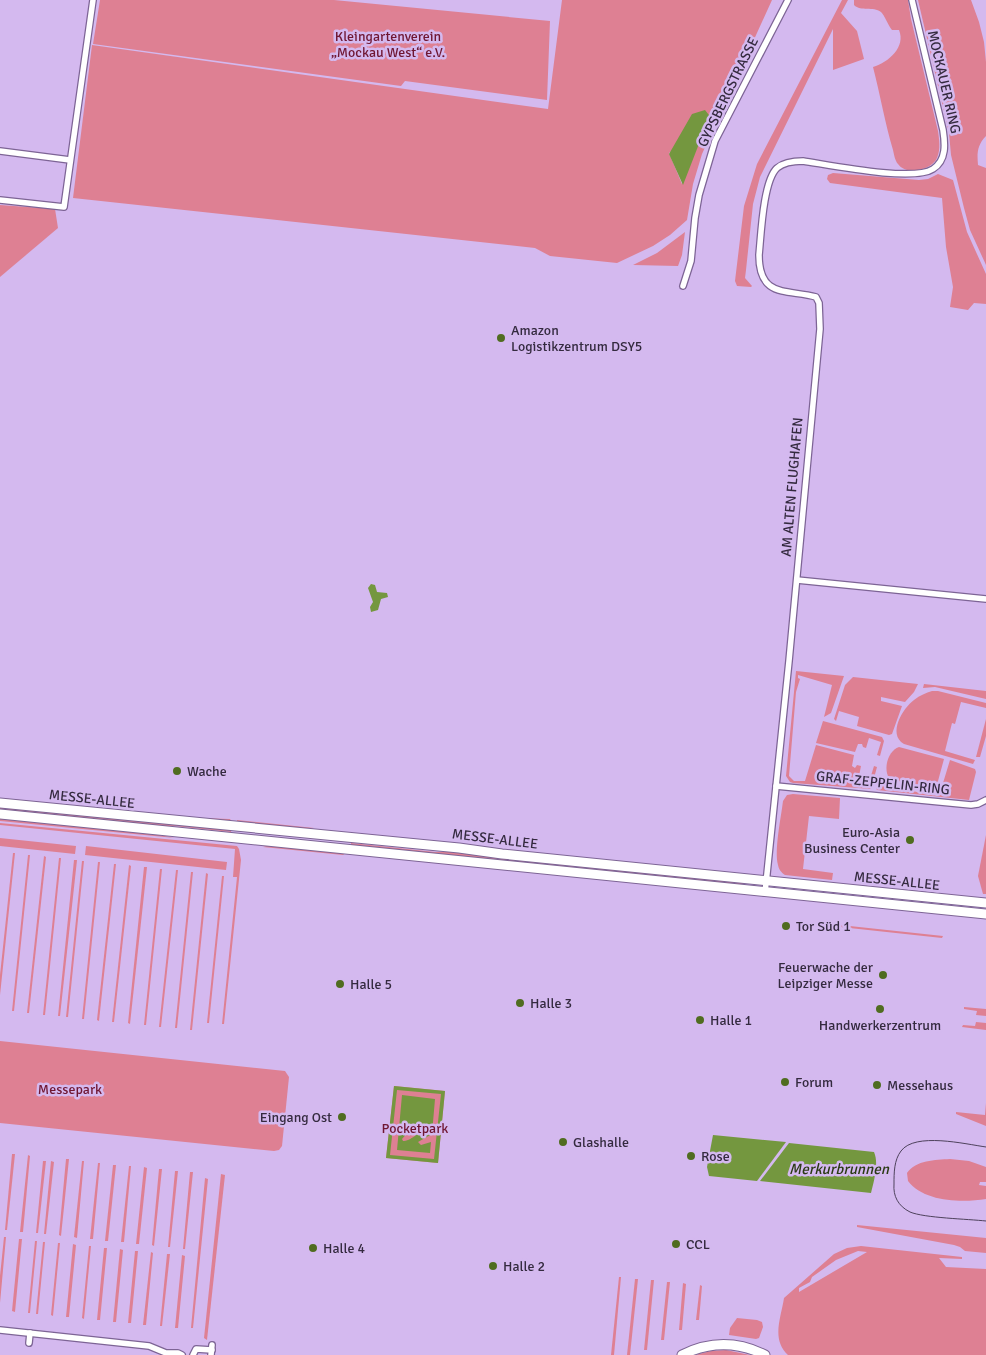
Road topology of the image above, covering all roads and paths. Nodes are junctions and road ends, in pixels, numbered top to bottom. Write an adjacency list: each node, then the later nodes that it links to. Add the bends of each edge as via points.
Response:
1 (93, 0): 5 (street)
2 (788, 0): 8 (street, GYPSBERGSTRASSE, via 715,141 699,195 691,261)
3 (912, 0): 6 (street, MOCKAUER RING, via 943,130 945,150 942,159 934,168 916,174)
4 (0, 151): 5 (street)
5 (70, 160): 7 (street, via 64,207)
6 (818, 163): 9 (street, AM ALTEN FLUGHAFEN, via 791,162 773,174 766,193 759,255 762,275 772,287 816,297 819,303 820,329)
7 (0, 200)
8 (683, 286)
9 (797, 580): 10 (street); 11 (street, AM ALTEN FLUGHAFEN)
10 (986, 599)
11 (776, 786): 12 (street, GRAF-ZEPPELIN-RING, via 971,804); 15 (street, AM ALTEN FLUGHAFEN)
12 (986, 800)
13 (0, 803): 15 (main road, MESSE-ALLEE)
14 (0, 814): 16 (main road, MESSE-ALLEE)
15 (766, 882): 16 (street, AM ALTEN FLUGHAFEN); 17 (main road, MESSE-ALLEE)
16 (765, 892): 18 (main road, MESSE-ALLEE)
17 (986, 904)
18 (986, 914)
19 (0, 1330): 20 (street)
20 (30, 1333): 21 (street); 23 (street, via 149,1346)
21 (29, 1343)
22 (212, 1350): 25 (street, via 196,1349)
23 (166, 1354): 24 (street, via 178,1352)
24 (182, 1355)
25 (193, 1355)
26 (682, 1355): 27 (main road, via 703,1346 724,1344 743,1346)
27 (765, 1355)

